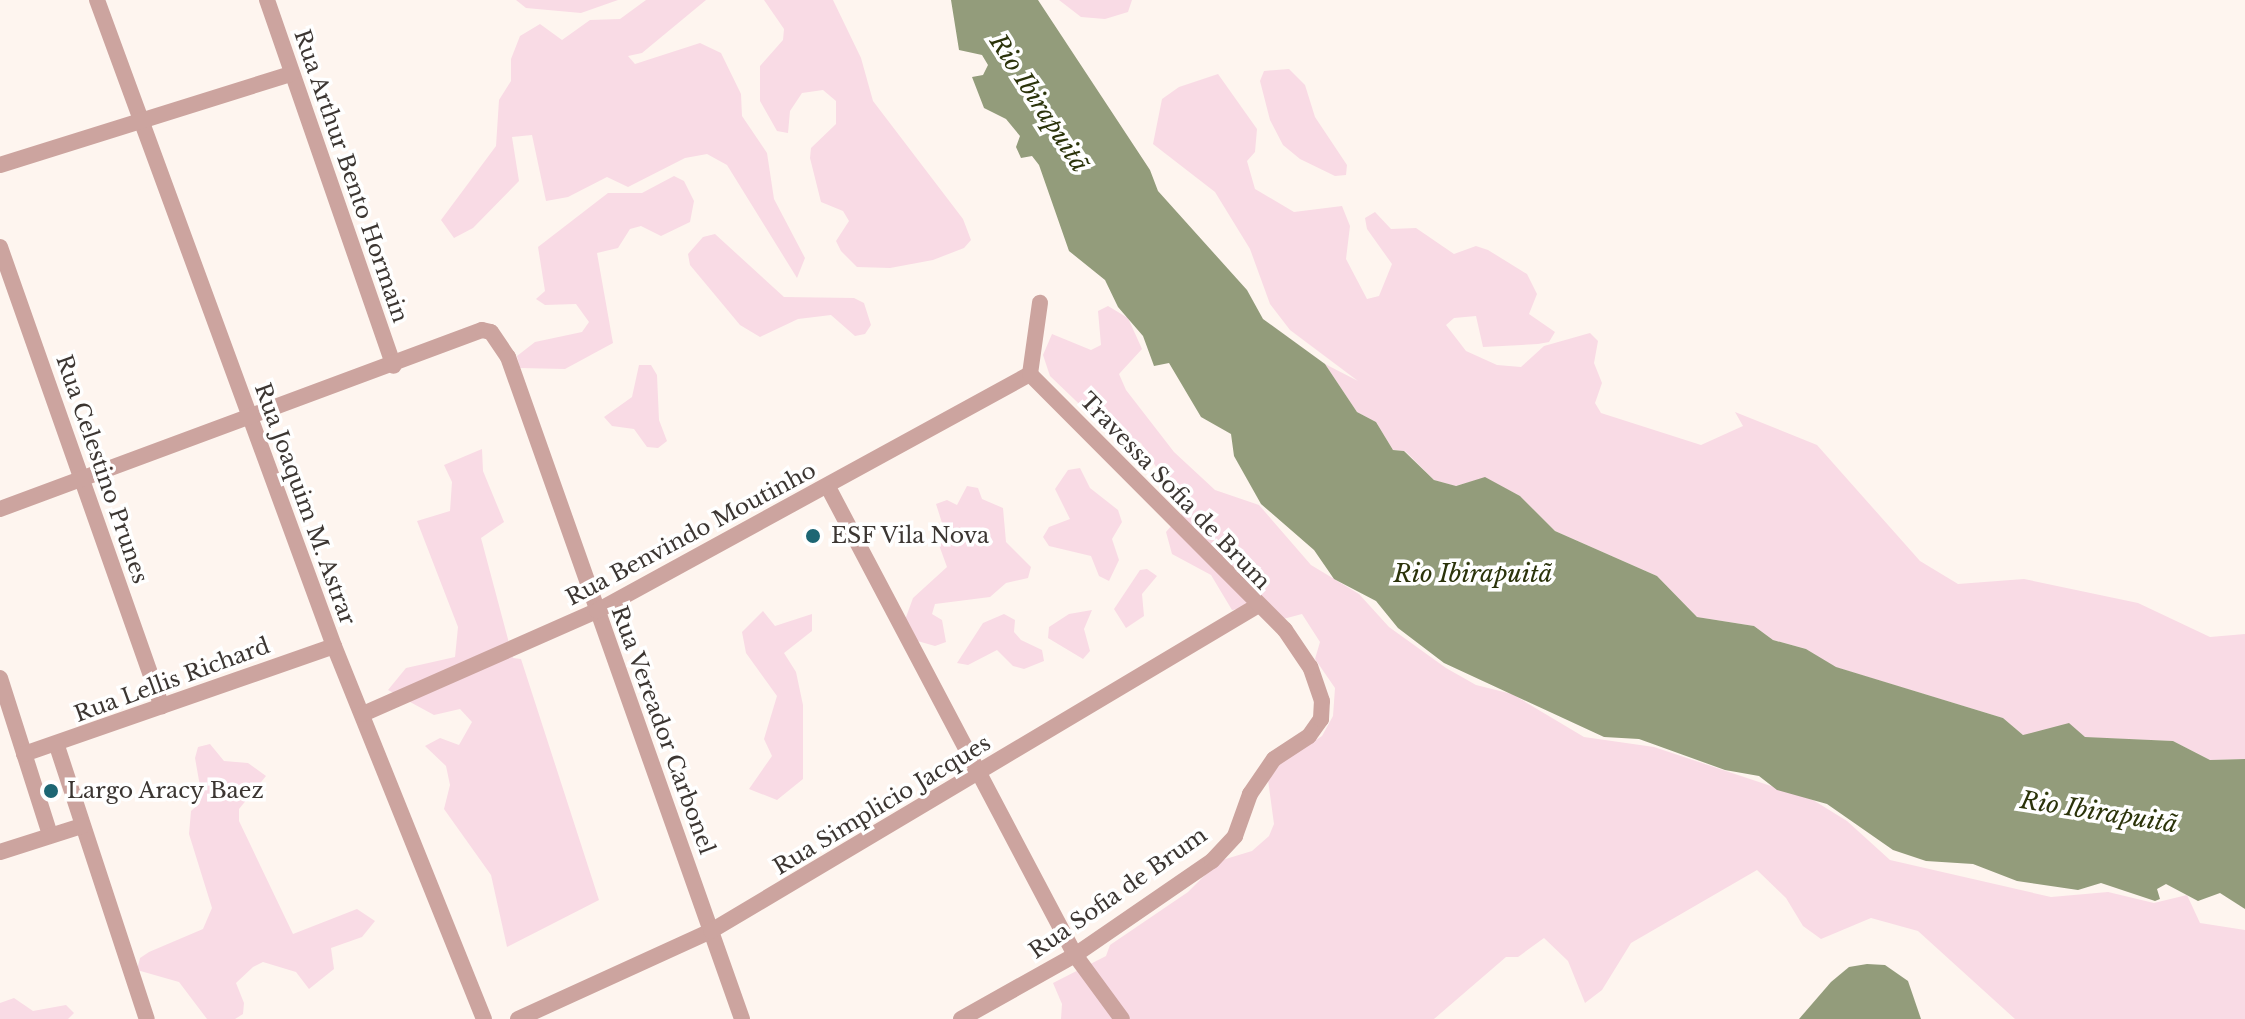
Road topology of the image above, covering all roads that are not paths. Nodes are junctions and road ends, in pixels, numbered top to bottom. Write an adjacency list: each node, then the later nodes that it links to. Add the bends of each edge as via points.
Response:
1 (97, 0): 4 (street, Rua Joaquim M. Astrar)
2 (267, 0): 3 (street, Rua Arthur Bento Hormain)
3 (291, 74): 4 (street); 8 (street, Rua Arthur Bento Hormain)
4 (137, 120): 5 (street); 10 (street, Rua Joaquim M. Astrar)
5 (0, 165)
6 (0, 247): 11 (street, Rua Celestino Prunes)
7 (1040, 303): 9 (street)
8 (394, 366): 10 (street); 15 (street, Rua Vereador Carbonel, via 482,330 500,339)
9 (1030, 374): 12 (street, Rua Benvindo Moutinho); 14 (street, Travessa Sofia de Brum)
10 (251, 419): 11 (street); 16 (street, Rua Joaquim M. Astrar)
11 (83, 478): 13 (street); 19 (street, Rua Celestino Prunes)
12 (828, 487): 15 (street, Rua Benvindo Moutinho); 23 (street)
13 (0, 509)
14 (1257, 606): 18 (street, Travessa Sofia de Brum, via 1294,641); 23 (street, Rua Simplicio Jacques)
15 (597, 611): 20 (street, Rua Benvindo Moutinho); 27 (street, Rua Vereador Carbonel)
16 (334, 646): 19 (street, Rua Lellis Richard); 20 (street, Rua Joaquim M. Astrar)
17 (0, 678): 22 (street)
18 (1322, 701): 28 (street, Rua Sofia de Brum, via 1321,719 1309,736 1274,759 1250,794 1235,836 1212,861)
19 (162, 706): 21 (street, Rua Lellis Richard)
20 (363, 714): 30 (street, Rua Joaquim M. Astrar)
21 (57, 746): 22 (street, Rua Lellis Richard); 24 (street)
22 (24, 754): 25 (street)
23 (981, 772): 27 (street, Rua Simplicio Jacques); 28 (street)
24 (82, 826): 25 (street); 29 (street)
25 (50, 835): 26 (street)
26 (0, 852)
27 (711, 931): 31 (street, Rua Simplicio Jacques); 32 (street, Rua Vereador Carbonel)
28 (1075, 955): 33 (street, Rua Sofia de Brum); 34 (street)
29 (147, 1019)
30 (484, 1019)
31 (518, 1019)
32 (742, 1019)
33 (961, 1019)
34 (1122, 1019)

